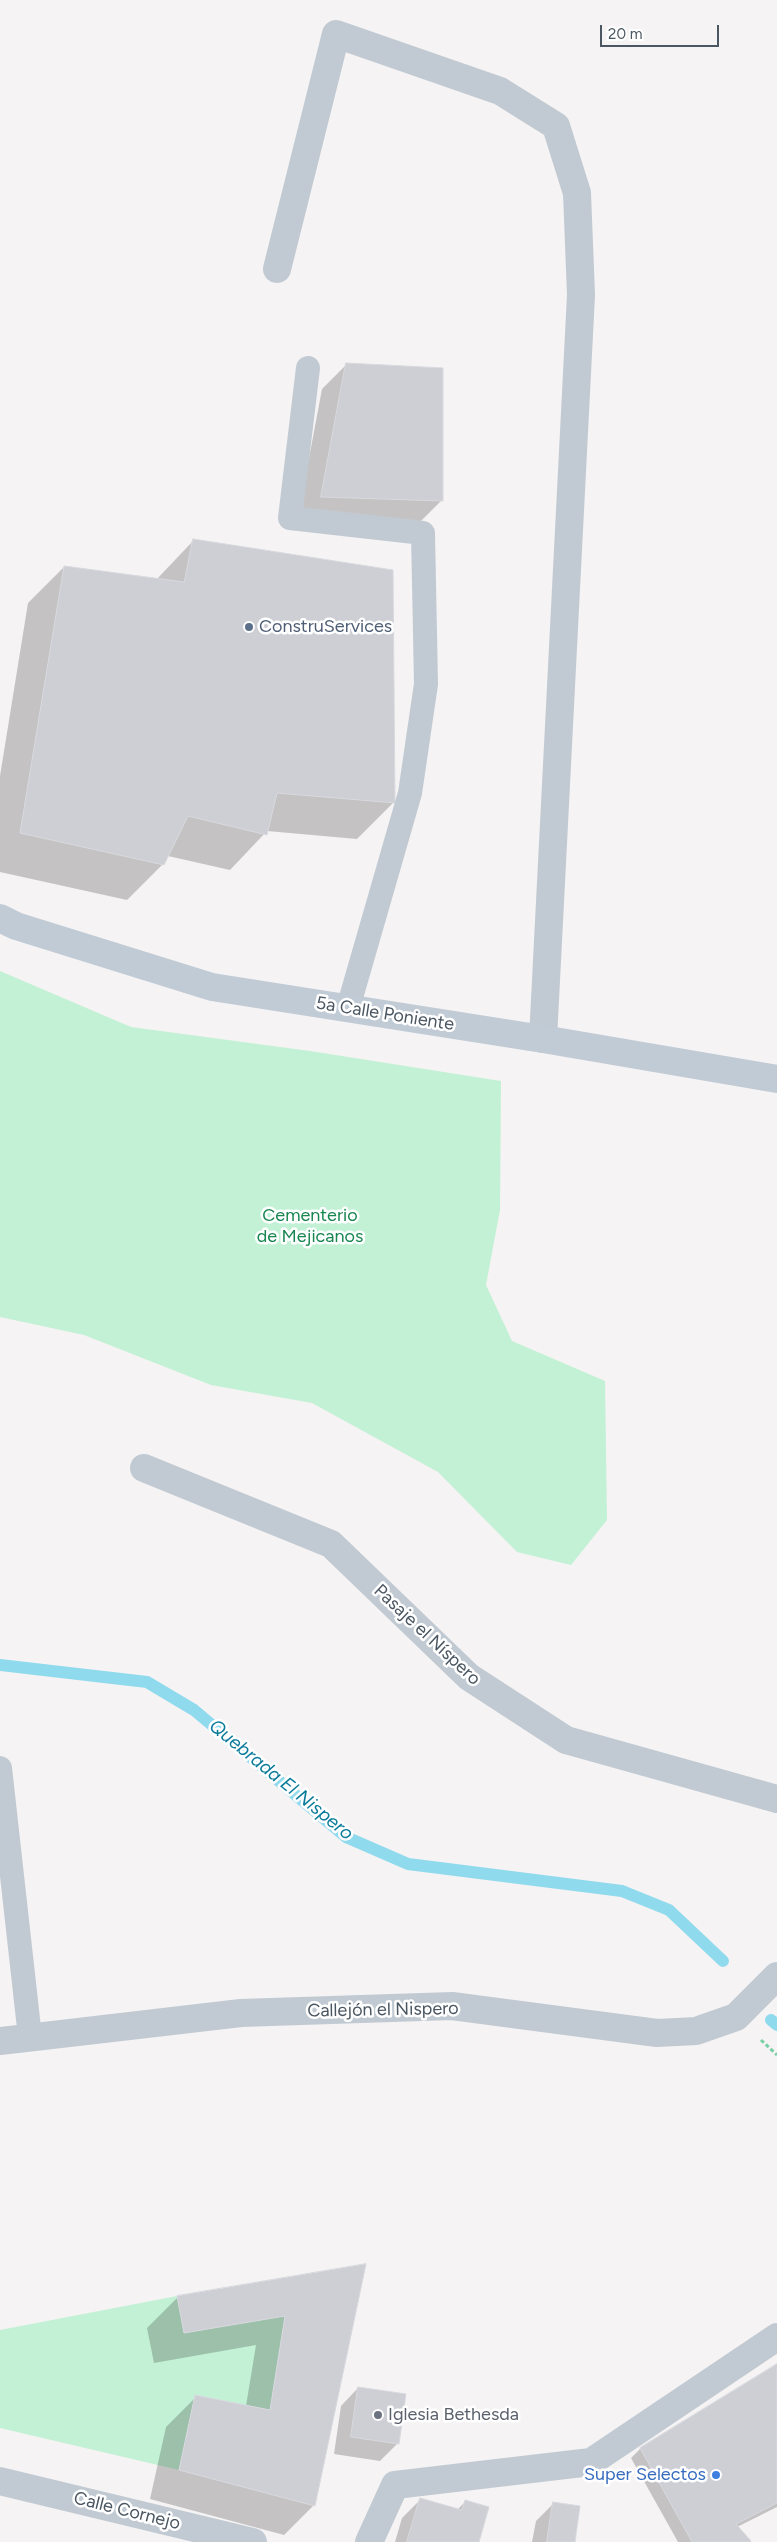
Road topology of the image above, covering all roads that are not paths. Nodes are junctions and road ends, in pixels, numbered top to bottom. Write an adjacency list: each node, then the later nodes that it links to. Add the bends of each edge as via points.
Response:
1 (277, 269): 5 (street, via 336,34 500,91 556,126 577,193 581,295)
2 (308, 368): 4 (lane, via 290,518 424,533 426,684 410,793)
3 (0, 918): 4 (street, 5a Calle Poniente, via 16,926 212,987)
4 (348, 1008): 5 (street, 5a Calle Poniente)
5 (543, 1039): 6 (street, 5a Calle Poniente)
6 (776, 1080)
7 (144, 1468): 9 (street, Pasaje el Níspero, via 331,1544 468,1678 566,1740)
8 (0, 1768): 11 (lane)
9 (777, 1800)
10 (777, 1976): 11 (street, Callejón el Nispero, via 736,2017 696,2031 657,2033 452,2006 241,2013)
11 (30, 2037): 12 (street, Callejón el Nispero)
12 (0, 2041)
13 (777, 2337): 16 (street, via 591,2462 394,2485)
14 (0, 2481): 15 (street, Calle Cornejo)
15 (254, 2542)
16 (369, 2542)

